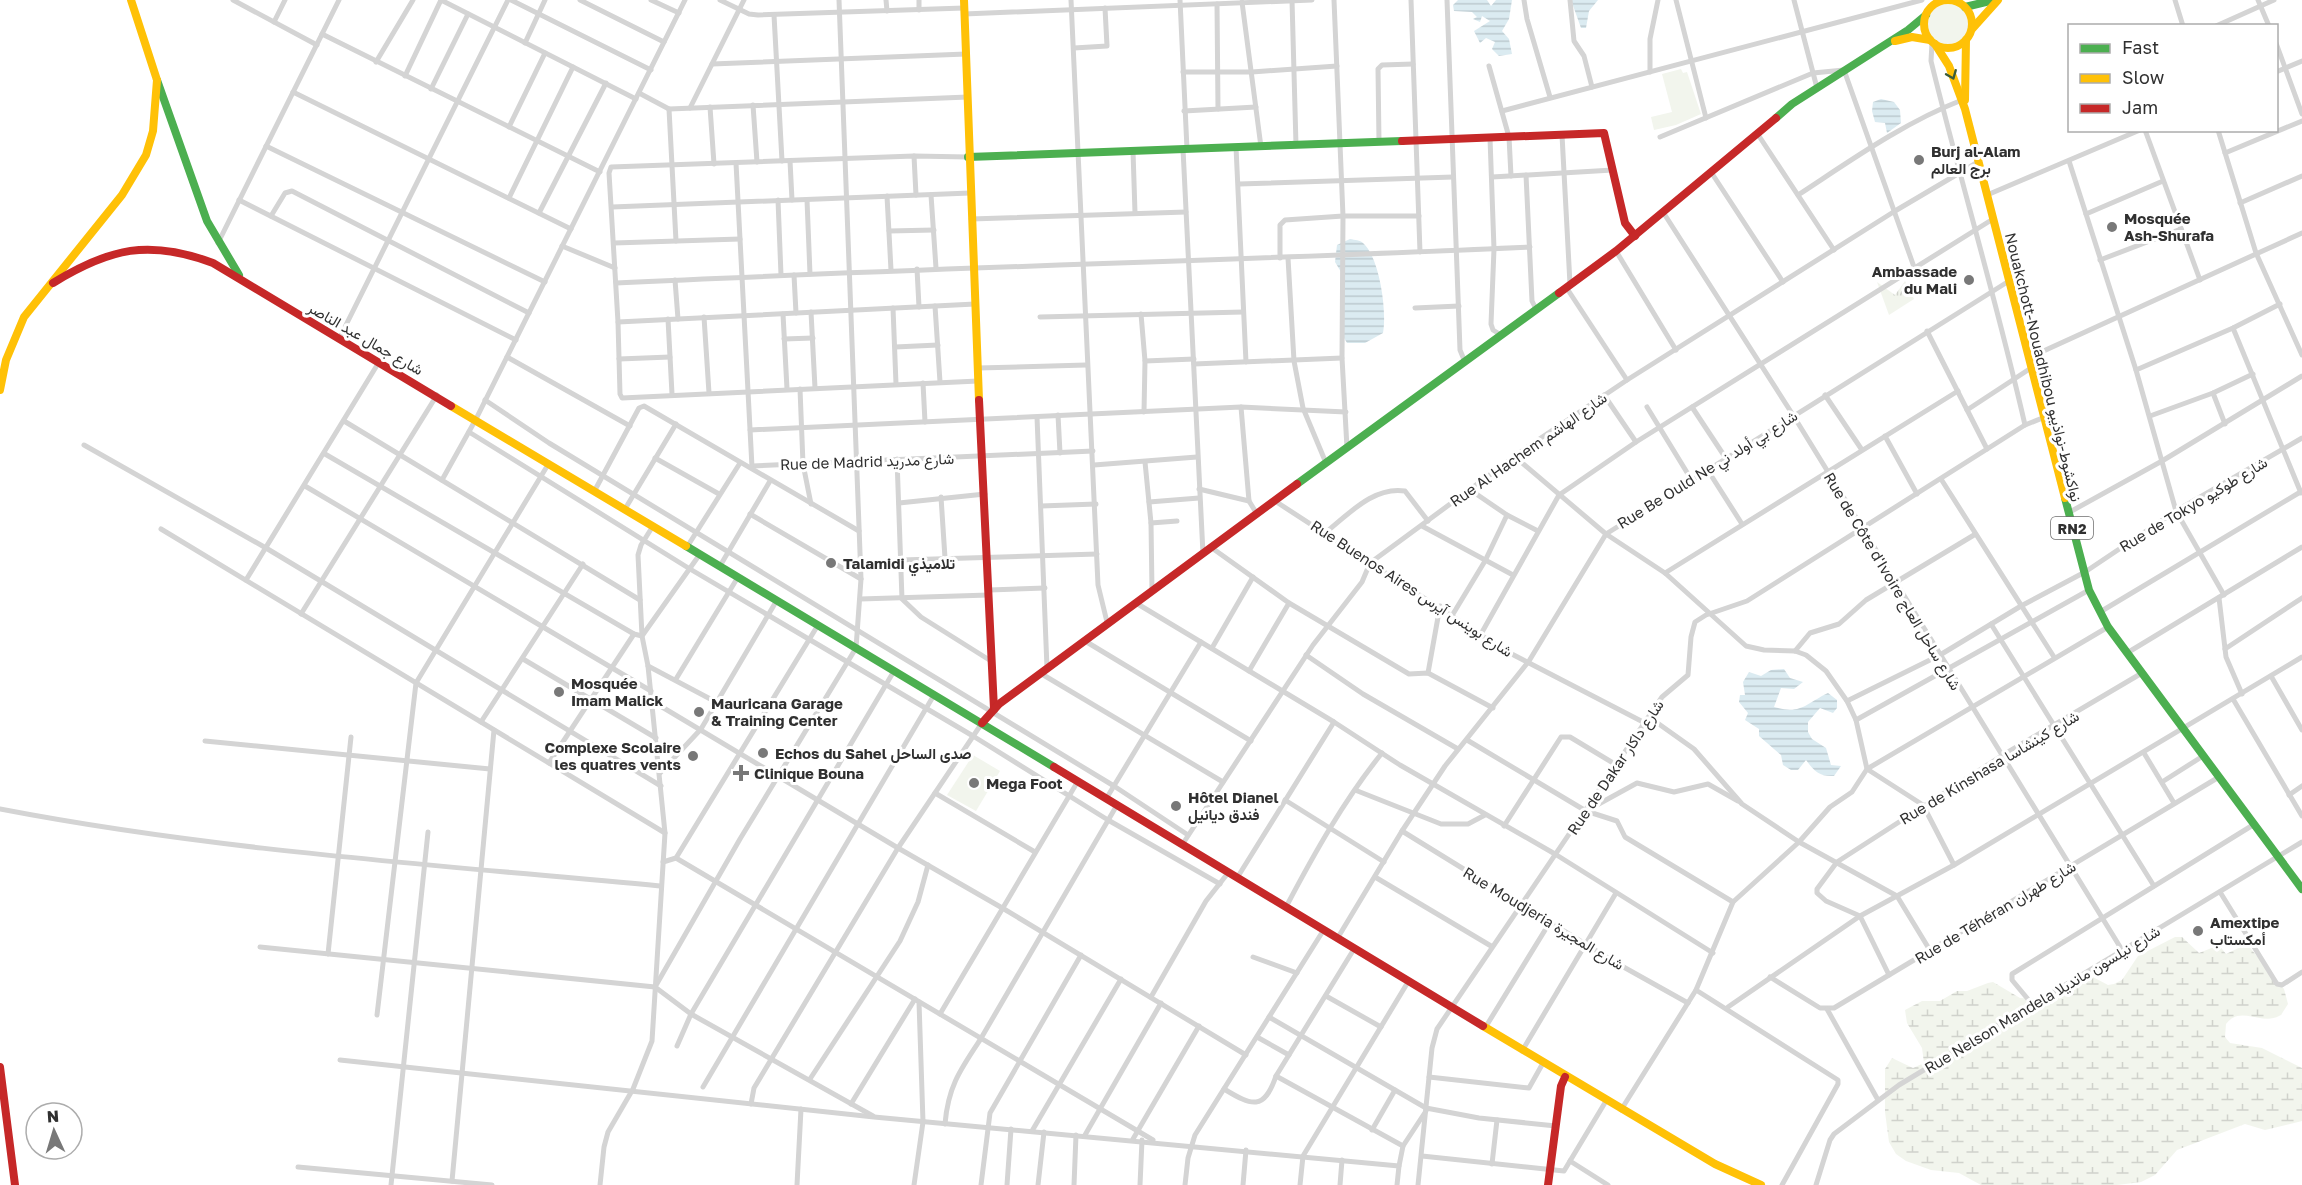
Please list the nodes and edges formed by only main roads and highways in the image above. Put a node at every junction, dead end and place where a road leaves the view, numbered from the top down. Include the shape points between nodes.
1 (131, 0) edge
2 (1929, 0) edge
3 (1996, 0) edge
4 (1961, 4) edge
5 (964, 7) edge
6 (1927, 12) junction
7 (1972, 29) junction
8 (1966, 40) junction
9 (1932, 42) junction
10 (1883, 46) junction
11 (157, 80) junction
12 (1965, 109) junction
13 (968, 157) junction
14 (1635, 236) junction
15 (242, 278) junction
16 (49, 285) junction
17 (0, 390) edge
18 (993, 710) junction
19 (982, 723) junction
20 (2302, 889) edge
21 (0, 1067) edge
22 (1565, 1077) junction
23 (15, 1185) edge
24 (1548, 1185) edge
25 (1761, 1185) edge

1 - 11 main road, شارع جمال عبد الناصر
2 - 6 main road
3 - 4 main road
3 - 7 main road
4 - 6 main road via 1943,1
4 - 7 main road via 1970,15
5 - 13 main road
6 - 9 main road via 1924,30
6 - 10 main road
7 - 8 main road
8 - 9 main road via 1951,48
8 - 12 main road, Nouakchott-Nouadhibou نواكشوط-نواذيبو / RN2
9 - 10 main road via 1912,37
9 -> 12 main road, Nouakchott-Nouadhibou نواكشوط-نواذيبو / RN2 via 1949,66
10 - 14 main road via 1816,88 1757,133
11 - 15 main road, شارع جمال عبد الناصر via 202,209 218,243
11 - 16 main road via 153,131 137,174
12 - 20 main road, Nouakchott-Nouadhibou نواكشوط-نواذيبو / RN2 via 2089,590 2108,627
13 - 14 main road via 1604,133 1625,223
13 - 18 main road
14 - 18 main road via 1107,622
15 - 16 main road, شارع جمال عبد الناصر via 182,251 140,247 99,256
15 - 19 main road, شارع جمال عبد الناصر
16 - 17 main road via 14,336
18 - 19 main road
19 - 22 main road, شارع جمال عبد الناصر
21 - 23 main road
22 - 24 main road
22 - 25 main road, شارع جمال عبد الناصر via 1715,1164

